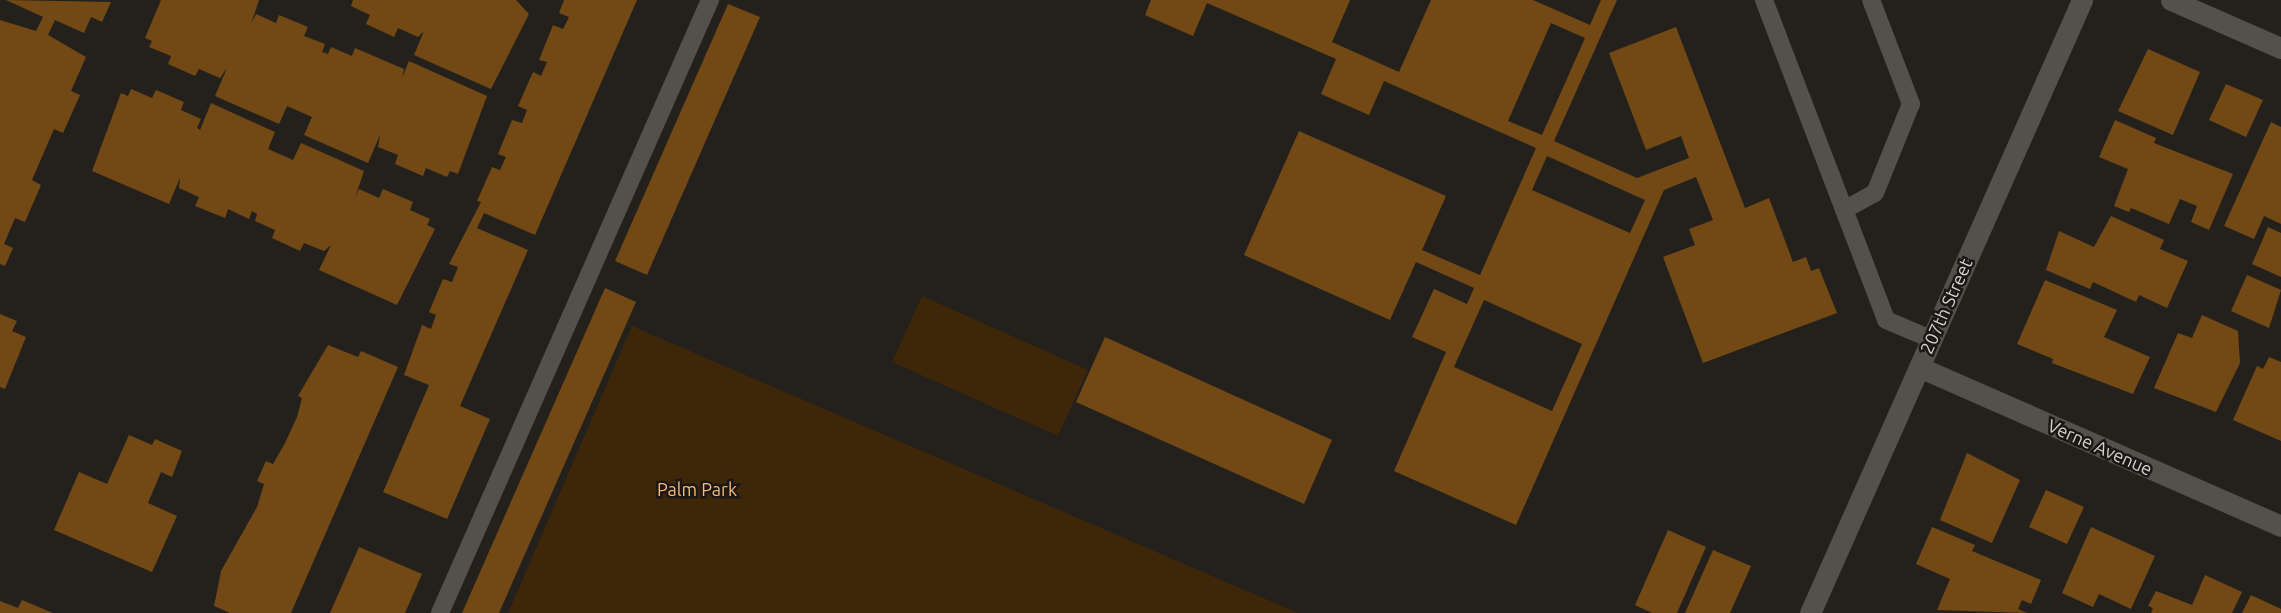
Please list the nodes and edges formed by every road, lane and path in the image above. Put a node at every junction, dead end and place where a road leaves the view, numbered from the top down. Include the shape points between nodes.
1 (710, 0) edge
2 (1765, 0) edge
3 (1871, 0) edge
4 (2082, 0) edge
5 (2171, 0) edge
6 (2281, 48) edge
7 (1844, 210) junction
8 (1931, 339) junction
9 (1919, 367) junction
10 (2281, 526) edge
11 (440, 613) edge
12 (1810, 613) edge

1 - 11 lane
2 - 7 lane
3 - 7 lane via 1911,104 1875,193
4 - 8 street, 207th Street
5 - 6 street
7 - 8 lane via 1886,320
8 - 9 street, 207th Street
9 - 10 street, Verne Avenue
9 - 12 street, 207th Street

